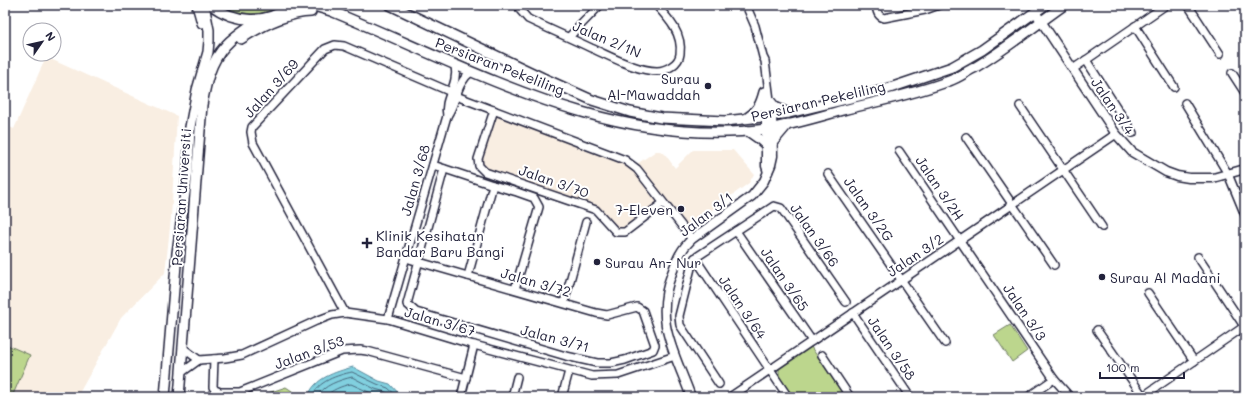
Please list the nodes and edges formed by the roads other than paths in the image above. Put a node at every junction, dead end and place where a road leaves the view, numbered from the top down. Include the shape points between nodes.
1 (197, 5) edge
2 (204, 5) edge
3 (211, 5) edge
4 (390, 5) edge
5 (519, 5) edge
6 (600, 5) edge
7 (656, 5) edge
8 (746, 5) edge
9 (876, 5) edge
10 (939, 5) edge
11 (1045, 5) edge
12 (1064, 5) edge
13 (1166, 5) edge
14 (1188, 5) edge
15 (289, 7) edge
16 (1035, 12) junction
17 (346, 17) junction
18 (258, 20) junction
19 (1041, 21) junction
20 (1135, 26) junction
21 (569, 37) junction
22 (1220, 54) dead end
23 (763, 57) junction
24 (1086, 60) junction
25 (455, 65) junction
26 (1073, 69) junction
27 (471, 72) junction
28 (1232, 73) dead end
29 (1174, 87) dead end
30 (764, 92) junction
31 (1245, 93) edge
32 (454, 94) junction
33 (770, 101) junction
34 (1185, 103) dead end
35 (1020, 106) dead end
36 (494, 110) junction
37 (789, 113) junction
38 (769, 116) junction
39 (746, 119) junction
40 (788, 124) junction
41 (190, 126) junction
42 (769, 128) junction
43 (200, 131) junction
44 (748, 131) junction
45 (1133, 133) dead end
46 (1116, 134) junction
47 (966, 137) dead end
48 (770, 145) junction
49 (899, 151) dead end
50 (433, 165) junction
51 (444, 169) junction
52 (1245, 169) edge
53 (1063, 170) junction
54 (828, 174) dead end
55 (1228, 174) junction
56 (492, 185) junction
57 (663, 203) junction
58 (1012, 204) junction
59 (1245, 215) edge
60 (586, 222) dead end
61 (1102, 227) dead end
62 (736, 230) junction
63 (692, 239) junction
64 (960, 240) junction
65 (1198, 257) dead end
66 (406, 258) junction
67 (695, 258) junction
68 (419, 262) junction
69 (1054, 265) dead end
70 (468, 276) junction
71 (902, 280) junction
72 (515, 289) junction
73 (1148, 293) dead end
74 (846, 302) dead end
75 (564, 303) junction
76 (637, 307) joint
77 (345, 312) junction
78 (853, 314) junction
79 (388, 319) junction
80 (1245, 326) edge
81 (1097, 330) dead end
82 (812, 341) junction
83 (945, 343) dead end
84 (474, 345) junction
85 (183, 348) junction
86 (822, 355) dead end
87 (675, 356) junction
88 (214, 359) junction
89 (199, 360) junction
90 (1194, 360) junction
91 (770, 370) junction
92 (569, 371) junction
93 (181, 373) junction
94 (517, 377) dead end
95 (466, 378) junction
96 (1054, 379) junction
97 (719, 384) dead end
98 (165, 397) edge
99 (179, 397) edge
100 (461, 397) edge
101 (512, 397) edge
102 (562, 397) edge
103 (691, 397) edge
104 (730, 397) edge
105 (788, 397) edge
106 (850, 397) edge
107 (910, 397) edge
108 (1028, 397) edge
109 (1070, 397) edge
110 (1142, 397) edge

1 - 41 main road via 204,31 201,60 191,95
2 - 41 main road, Persiaran Universiti via 209,30 208,52 196,90
3 - 18 main road via 227,15
4 - 39 main road, Persiaran Pekeliling via 592,100 661,118 725,121
5 - 21 street, Jalan 2/1N via 528,19
6 - 21 street
7 - 21 street, Jalan 2/1N via 678,33 681,46 678,60 667,69 659,71 630,64
8 - 23 street via 755,26
9 - 10 street via 878,14 884,18
11 - 16 main road, Persiaran Pekeliling
12 - 19 main road, Persiaran Pekeliling
13 - 20 street
14 - 22 street
15 - 17 main road, Persiaran Pekeliling via 314,6
15 - 18 main road, Persiaran Pekeliling via 273,16
16 - 19 street, Jalan 3/4
16 - 37 main road, Persiaran Pekeliling via 982,50 952,67 884,90
17 - 25 main road, Persiaran Pekeliling
17 - 43 main road via 300,13 248,34 226,53 217,66
18 - 43 main road, Persiaran Universiti via 226,44 215,58 207,80
19 - 26 street, Jalan 3/4
19 - 40 main road, Persiaran Pekeliling via 951,81 891,99
20 - 24 street
20 - 29 street
23 - 30 street via 761,61
23 - 33 street
24 - 26 street
24 - 45 street
25 - 27 main road, Persiaran Pekeliling
25 - 32 street, Jalan 3/68
26 - 46 street, Jalan 3/4
27 - 32 street, Jalan 3/68 via 462,79
27 - 44 main road, Persiaran Pekeliling via 551,103 631,124 674,131
28 - 31 street
30 - 38 street
30 - 39 main road via 756,112
32 - 36 street, Jalan 3/69
32 - 50 street, Jalan 3/68 via 452,110 447,116
32 - 77 street, Jalan 3/69 via 344,46 335,45 325,50 252,127 254,143
33 - 37 main road via 775,107
33 - 38 street
34 - 55 street
35 - 53 street
36 - 57 street, Jalan 3/69 via 625,160 637,169
36 - 57 street, Jalan 3/70 via 478,159 479,166 485,172 596,210 616,232 625,232
37 - 38 main road, Persiaran Pekeliling
38 - 39 main road, Persiaran Pekeliling
38 - 42 street, Jalan 3/1
40 - 42 main road, Persiaran Pekeliling
40 - 48 main road
41 - 98 main road, Persiaran Universiti via 188,170
42 - 44 main road, Persiaran Pekeliling
42 - 48 street, Jalan 3/1
43 - 85 main road, Persiaran Universiti
44 - 48 main road
46 - 53 street, Jalan 3/2
46 - 55 street, Jalan 3/4 via 1132,152 1166,172 1200,178
47 - 58 street
48 - 63 street, Jalan 3/1 via 766,166 768,172 752,196
49 - 64 street, Jalan 3/2H
50 - 51 street
50 - 66 street, Jalan 3/68
51 - 56 street
51 - 68 street
52 - 55 street, Jalan 3/4
53 - 58 street, Jalan 3/2
53 - 61 street
54 - 71 street, Jalan 3/2G
55 - 59 street
56 - 70 street
56 - 72 street via 534,198 539,207
57 - 63 street, Jalan 3/69
58 - 64 street, Jalan 3/2
58 - 69 street
60 - 75 street
62 - 67 street, Jalan 3/66
62 - 74 street, Jalan 3/66 via 774,206 781,208
62 - 82 street, Jalan 3/65
63 - 87 street, Jalan 3/1 via 676,260 664,307 666,330
64 - 71 street, Jalan 3/2
64 - 96 street, Jalan 3/3
65 - 80 street
66 - 68 street, Jalan 3/72
66 - 79 street, Jalan 3/68
67 - 91 street, Jalan 3/64
67 - 97 street via 679,316 680,325
68 - 70 street, Jalan 3/72
68 - 76 street, Jalan 3/71 via 407,304 416,312 597,363 625,360 653,350 655,346 643,311
70 - 72 street, Jalan 3/72
71 - 78 street, Jalan 3/2
71 - 83 street, Jalan 3/2G
72 - 75 street, Jalan 3/72
73 - 90 street
75 - 76 street, Jalan 3/72 via 607,315
77 - 79 street, Jalan 3/67
77 - 88 street, Jalan 3/67 via 321,319 242,355
78 - 82 street, Jalan 3/2
78 - 107 street, Jalan 3/58
79 - 84 street, Jalan 3/67
80 - 90 street
81 - 110 street
82 - 91 street, Jalan 3/2
84 - 92 street, Jalan 3/67
84 - 95 street
85 - 89 street
85 - 93 main road, Persiaran Universiti
86 - 106 street
87 - 92 street, Jalan 3/67 via 618,375 592,376
87 - 103 street, Jalan 3/1
88 - 89 street, Jalan 3/67
88 - 95 street, Jalan 3/53 via 213,387 220,392 240,392 342,351 353,350 367,351
89 - 93 street
90 - 110 street
91 - 104 street, Jalan 3/2
91 - 105 street, Jalan 3/64
92 - 102 street
93 - 99 main road, Persiaran Universiti
94 - 101 street
95 - 100 street
96 - 108 street
96 - 109 street, Jalan 3/3

